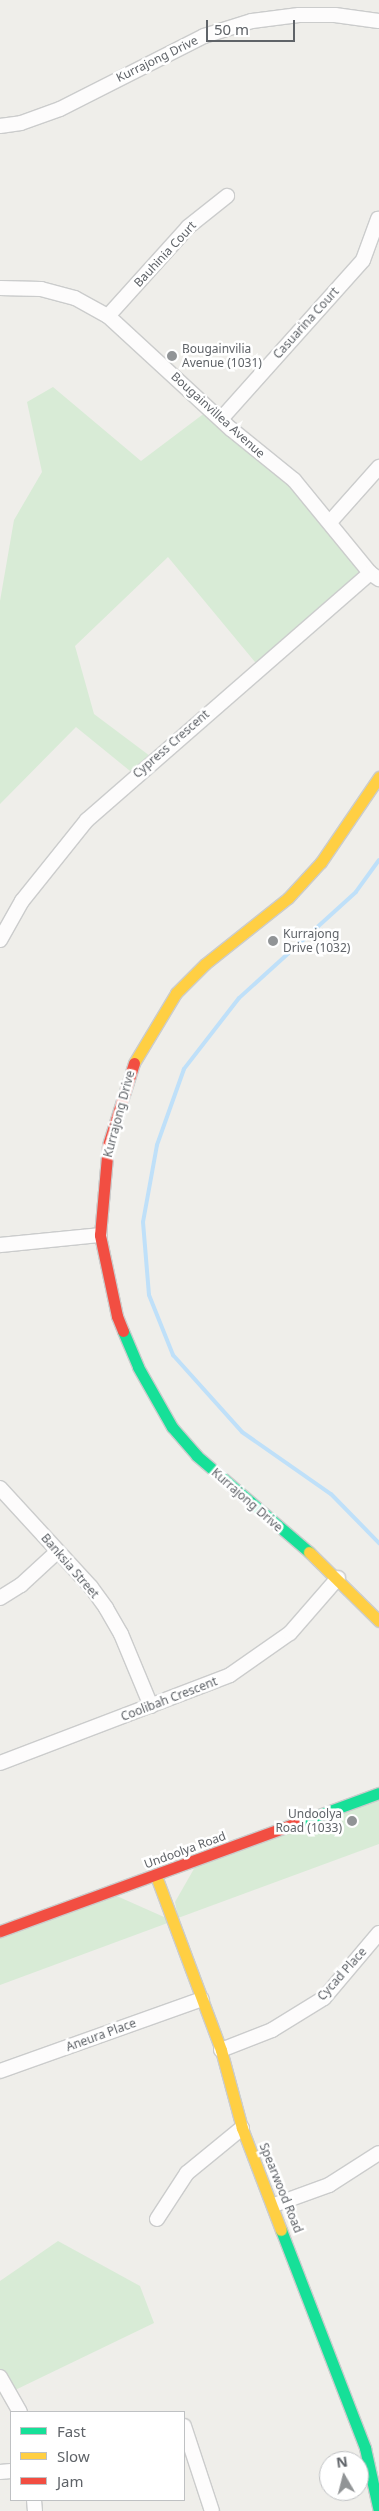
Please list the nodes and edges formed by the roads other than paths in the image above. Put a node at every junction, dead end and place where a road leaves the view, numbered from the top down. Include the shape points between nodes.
1 (379, 22) edge
2 (0, 126) edge
3 (227, 196) dead end
4 (378, 219) edge
5 (0, 288) edge
6 (108, 316) junction
7 (221, 419) junction
8 (379, 466) edge
9 (330, 522) junction
10 (374, 576) edge
11 (379, 778) edge
12 (0, 940) edge
13 (100, 1236) junction
14 (0, 1245) edge
15 (0, 1488) edge
16 (58, 1551) junction
17 (338, 1578) junction
18 (0, 1598) edge
19 (379, 1621) edge
20 (150, 1706) junction
21 (0, 1763) edge
22 (379, 1793) edge
23 (156, 1876) junction
24 (0, 1930) edge
25 (379, 1932) edge
26 (202, 1999) junction
27 (221, 2050) junction
28 (0, 2071) edge
29 (242, 2128) junction
30 (379, 2153) edge
31 (274, 2205) junction
32 (157, 2219) dead end
33 (0, 2377) edge
34 (19, 2411) edge
35 (185, 2429) edge
36 (212, 2511) edge
37 (378, 2511) edge

1 - 2 street, Kurrajong Drive via 335,15 299,15 252,21 204,36 60,109 21,124
3 - 6 street, Bauhinia Court via 188,227
4 - 7 street, Casuarina Court via 363,260
5 - 6 street, Bougainvillea Avenue via 41,289 75,298
6 - 7 street, Bougainvillea Avenue
7 - 9 street, Bougainvillea Avenue via 294,480
8 - 9 street
9 - 10 street, Bougainvillea Avenue
10 - 12 street, Cypress Crescent via 86,820 22,901
11 - 13 street, Kurrajong Drive via 321,862 288,898 206,964 176,993 153,1028 132,1066 108,1145
13 - 14 street
13 - 17 street, Kurrajong Drive via 117,1316 138,1367 172,1427 197,1456
15 - 16 street, Banksia Street
16 - 18 street via 21,1585
16 - 20 street, Banksia Street via 91,1587 121,1634
17 - 19 street, Kurrajong Drive
17 - 20 street, Coolibah Crescent via 290,1633 259,1657 230,1675
20 - 21 street, Coolibah Crescent
22 - 23 street, Undoolya Road
23 - 24 street, Undoolya Road
23 - 26 street, Spearwood Road
25 - 27 street, Cycad Place via 324,1998 286,2023
26 - 27 street, Spearwood Road
26 - 28 street, Aneura Place
27 - 29 street, Spearwood Road
29 - 31 street, Spearwood Road
29 - 32 street via 187,2173
30 - 31 street via 329,2186
31 - 37 street, Spearwood Road via 365,2448
33 - 34 street
35 - 36 street

